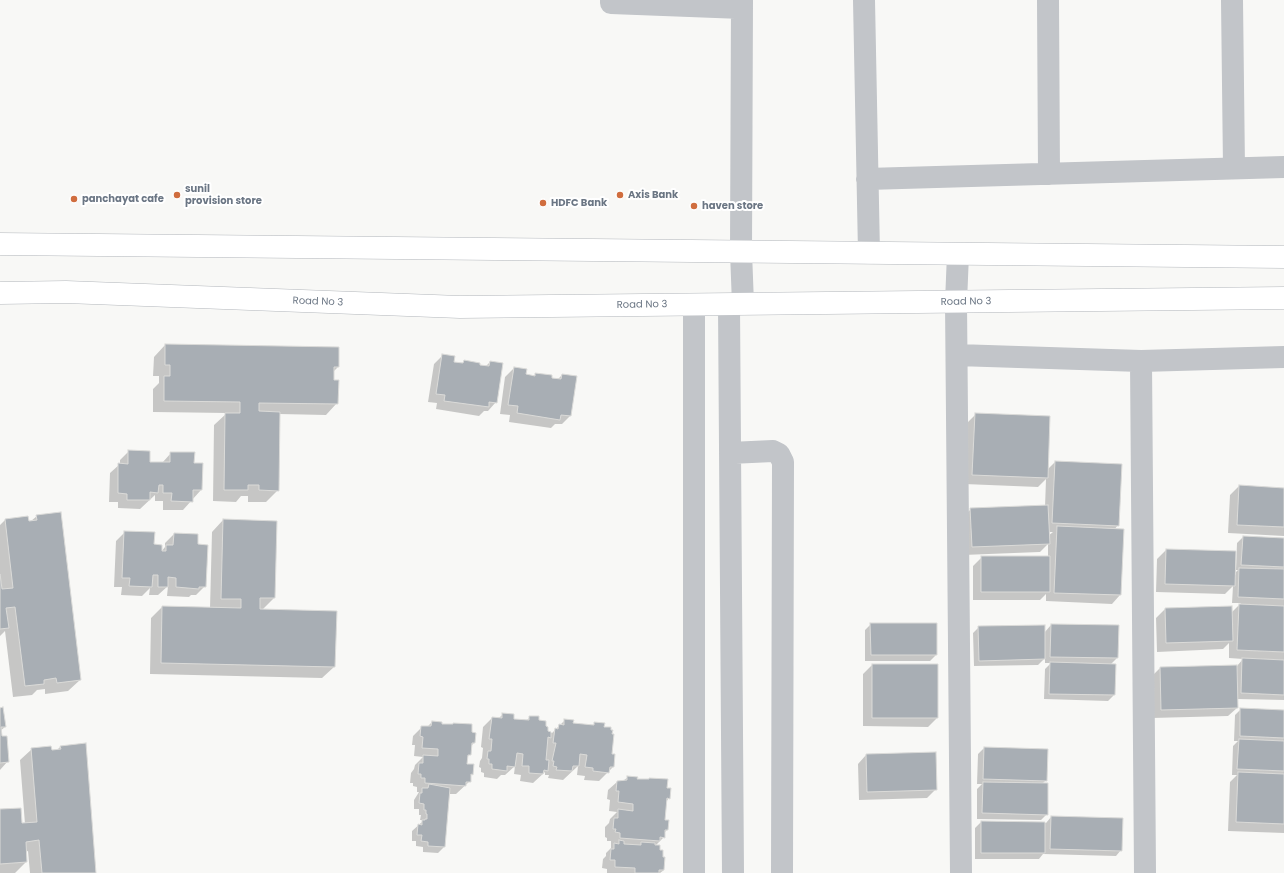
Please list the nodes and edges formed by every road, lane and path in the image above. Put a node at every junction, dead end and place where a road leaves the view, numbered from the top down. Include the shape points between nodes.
1 (611, 0) edge
2 (864, 0) edge
3 (1048, 0) edge
4 (1232, 0) edge
5 (742, 4) edge
6 (1284, 167) edge
7 (1234, 168) junction
8 (1049, 174) junction
9 (867, 179) junction
10 (0, 244) edge
11 (741, 252) junction
12 (869, 253) junction
13 (958, 254) junction
14 (1284, 257) edge
15 (0, 293) edge
16 (1284, 298) edge
17 (956, 302) junction
18 (736, 304) junction
19 (694, 305) junction
20 (957, 355) junction
21 (1284, 356) edge
22 (1141, 361) junction
23 (730, 453) junction
24 (694, 873) edge
25 (733, 873) edge
26 (782, 873) edge
27 (962, 873) edge
28 (1145, 873) edge

1 - 5 street via 611,3
2 - 9 street
3 - 8 street
4 - 7 street
5 - 11 street
6 - 7 street
7 - 8 street
8 - 9 street
9 - 12 street
10 - 11 street
11 - 12 street
11 - 18 street
12 - 13 street
13 - 14 street
13 - 17 street
15 - 19 street, Road No 3 via 66,292 460,307
16 - 17 street, Road No 3
17 - 18 street, Road No 3
17 - 20 street
18 - 19 street, Road No 3
18 - 23 street
19 - 24 street
20 - 22 street
20 - 27 street
21 - 22 street
22 - 28 street
23 - 25 street
23 - 26 street via 773,451 779,454 783,462

